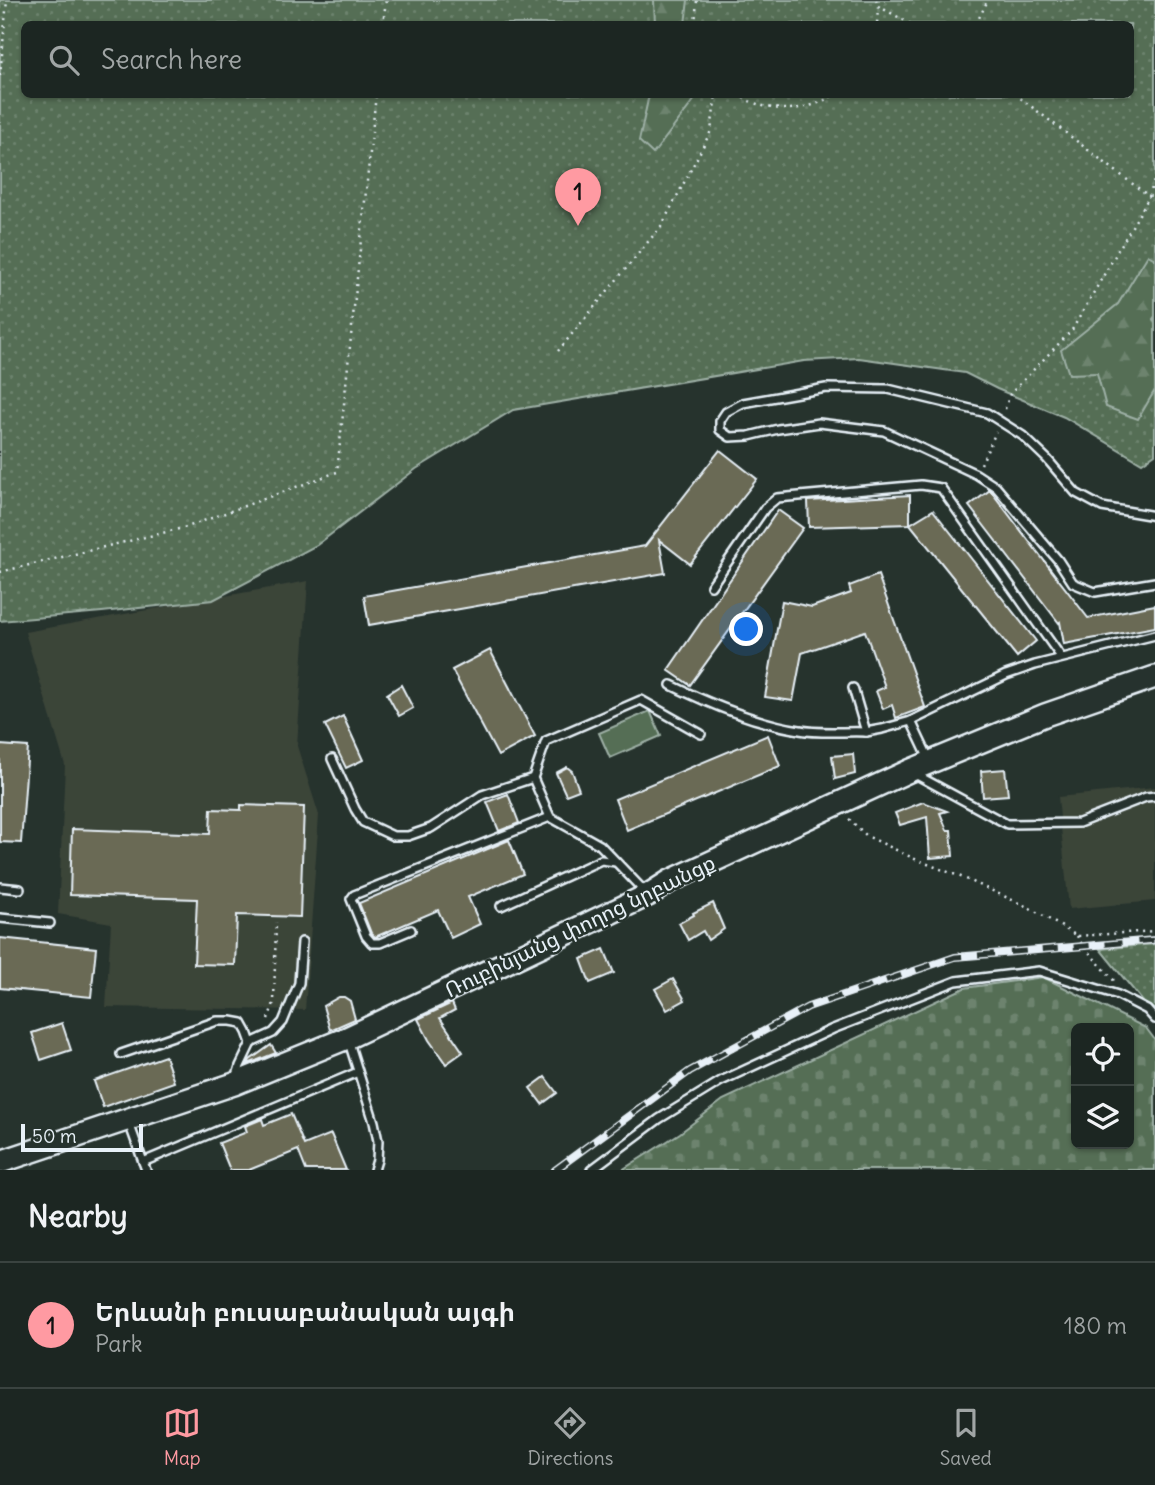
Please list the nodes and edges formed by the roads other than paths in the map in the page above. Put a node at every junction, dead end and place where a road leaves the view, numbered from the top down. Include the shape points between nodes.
1 (1155, 516) edge
2 (1155, 582) edge
3 (711, 586) dead end
4 (1155, 635) edge
5 (1061, 657) junction
6 (1155, 677) edge
7 (671, 685) dead end
8 (853, 688) dead end
9 (911, 721) junction
10 (866, 732) junction
11 (701, 734) dead end
12 (332, 759) dead end
13 (931, 763) junction
14 (909, 771) junction
15 (533, 778) junction
16 (1155, 796) edge
17 (550, 817) junction
18 (616, 862) junction
19 (0, 887) edge
20 (20, 889) dead end
21 (648, 895) junction
22 (501, 906) dead end
23 (0, 918) edge
24 (50, 923) dead end
25 (411, 930) dead end
26 (302, 942) dead end
27 (1155, 1019) edge
28 (347, 1038) junction
29 (251, 1043) junction
30 (121, 1054) dead end
31 (358, 1072) junction
32 (234, 1084) junction
33 (128, 1119) junction
34 (0, 1162) edge
35 (144, 1166) edge
36 (374, 1170) edge
37 (591, 1170) edge

1 - 2 lane via 1102,507 1076,493 1023,436 987,413 888,389 825,388 743,403 726,411 720,421 720,430 730,437 819,423 884,430 996,487 1073,583 1094,592
3 - 5 lane via 765,508 777,498 921,485 941,488
4 - 5 lane
5 - 9 lane via 1006,675
6 - 13 street, Ռուբինյանց փողոց նրբանցք via 1045,715
7 - 10 lane via 739,713 802,730
8 - 10 lane
9 - 10 lane
9 - 13 lane
11 - 15 lane via 641,700 546,741
12 - 15 lane via 363,822 393,836 431,828 482,794
13 - 14 street, Ռուբինյանց փողոց նրբանցք
14 - 16 lane via 1007,824 1079,823
14 - 21 street, Ռուբինյանց փողոց նրբանցք
15 - 17 lane
17 - 18 lane via 600,845
17 - 25 lane via 351,899 372,943
18 - 21 lane
18 - 22 lane via 601,860
19 - 20 lane
21 - 28 street, Ռուբինյանց փողոց նրբանցք
23 - 24 lane
26 - 29 lane via 299,983 283,1022 273,1033
27 - 37 lane via 1118,995 1039,971 956,981 833,1029 721,1081 659,1119
28 - 31 lane
28 - 32 street, Ռուբինյանց փողոց նրբանցք
29 - 30 lane via 242,1023 217,1021
29 - 32 lane
31 - 35 lane
31 - 36 lane via 378,1141
32 - 33 street, Ռուբինյանց փողոց նրբանցք
33 - 34 street, Ռուբինյանց փողոց նրբանցք
33 - 35 lane

